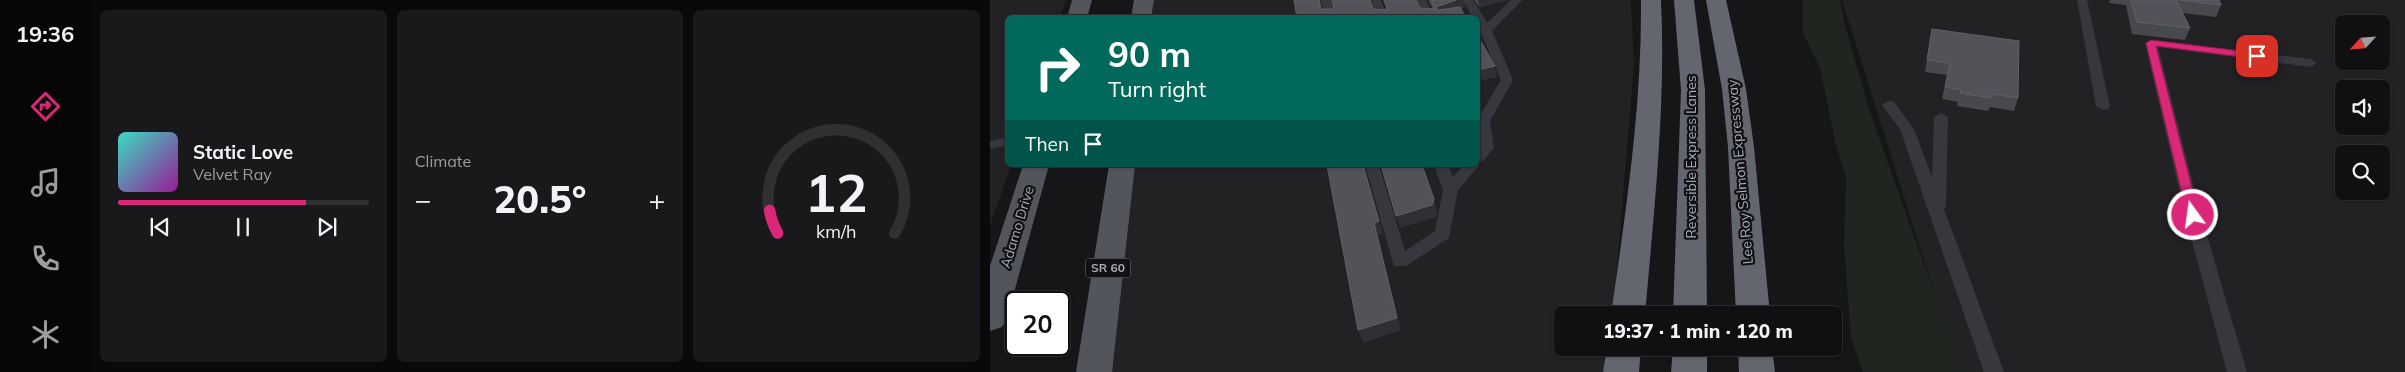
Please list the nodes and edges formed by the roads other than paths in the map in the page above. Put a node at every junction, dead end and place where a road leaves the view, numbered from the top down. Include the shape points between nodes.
1 (1082, 0) edge
2 (1144, 0) edge
3 (1326, 0) edge
4 (1376, 0) edge
5 (1421, 0) edge
6 (1468, 0) edge
7 (1517, 0) edge
8 (1639, 0) edge
9 (1651, 0) edge
10 (1684, 0) edge
11 (1716, 0) edge
12 (1736, 0) edge
13 (2082, 0) edge
14 (1078, 15) edge
15 (1142, 15) edge
16 (1330, 15) edge
17 (1382, 15) edge
18 (1428, 15) edge
19 (1473, 15) edge
20 (1480, 24) edge
21 (1486, 31) junction
22 (1726, 44) junction
23 (1652, 51) junction
24 (2311, 63) dead end
25 (1889, 106) dead end
26 (2103, 106) dead end
27 (1480, 116) edge
28 (1941, 117) dead end
29 (1005, 142) edge
30 (990, 145) edge
31 (1480, 156) edge
32 (1035, 167) edge
33 (1122, 167) edge
34 (1373, 167) edge
35 (1442, 167) edge
36 (1470, 167) edge
37 (1451, 190) junction
38 (1938, 215) junction
39 (1629, 306) edge
40 (1690, 306) edge
41 (1752, 306) edge
42 (990, 318) edge
43 (1623, 356) edge
44 (1690, 356) edge
45 (1755, 356) edge
46 (1094, 372) edge
47 (1622, 372) edge
48 (1689, 372) edge
49 (1756, 372) edge
50 (1994, 372) edge
51 (2237, 372) edge

1 - 14 main road
2 - 15 main road
3 - 16 lane
4 - 17 lane
5 - 18 lane
6 - 19 lane
7 - 21 lane
8 - 23 highway
9 - 23 highway
10 - 40 highway, Reversible Express Lanes via 1692,90
11 - 22 highway, Lee Roy Selmon Expressway
12 - 22 highway
13 - 26 lane
20 - 21 lane
21 - 27 lane via 1507,80
22 - 41 highway, Lee Roy Selmon Expressway via 1741,147
23 - 39 highway via 1649,114
24 - 51 lane via 2151,43 2193,215
25 - 38 lane via 1907,129
27 - 31 lane via 1487,148
28 - 38 lane
29 - 30 lane
32 - 42 main road, Adamo Drive
33 - 46 main road, SR 60
34 - 37 lane via 1400,262 1444,234
35 - 37 lane
36 - 37 lane
38 - 50 lane
43 - 47 highway
44 - 48 highway
45 - 49 highway

